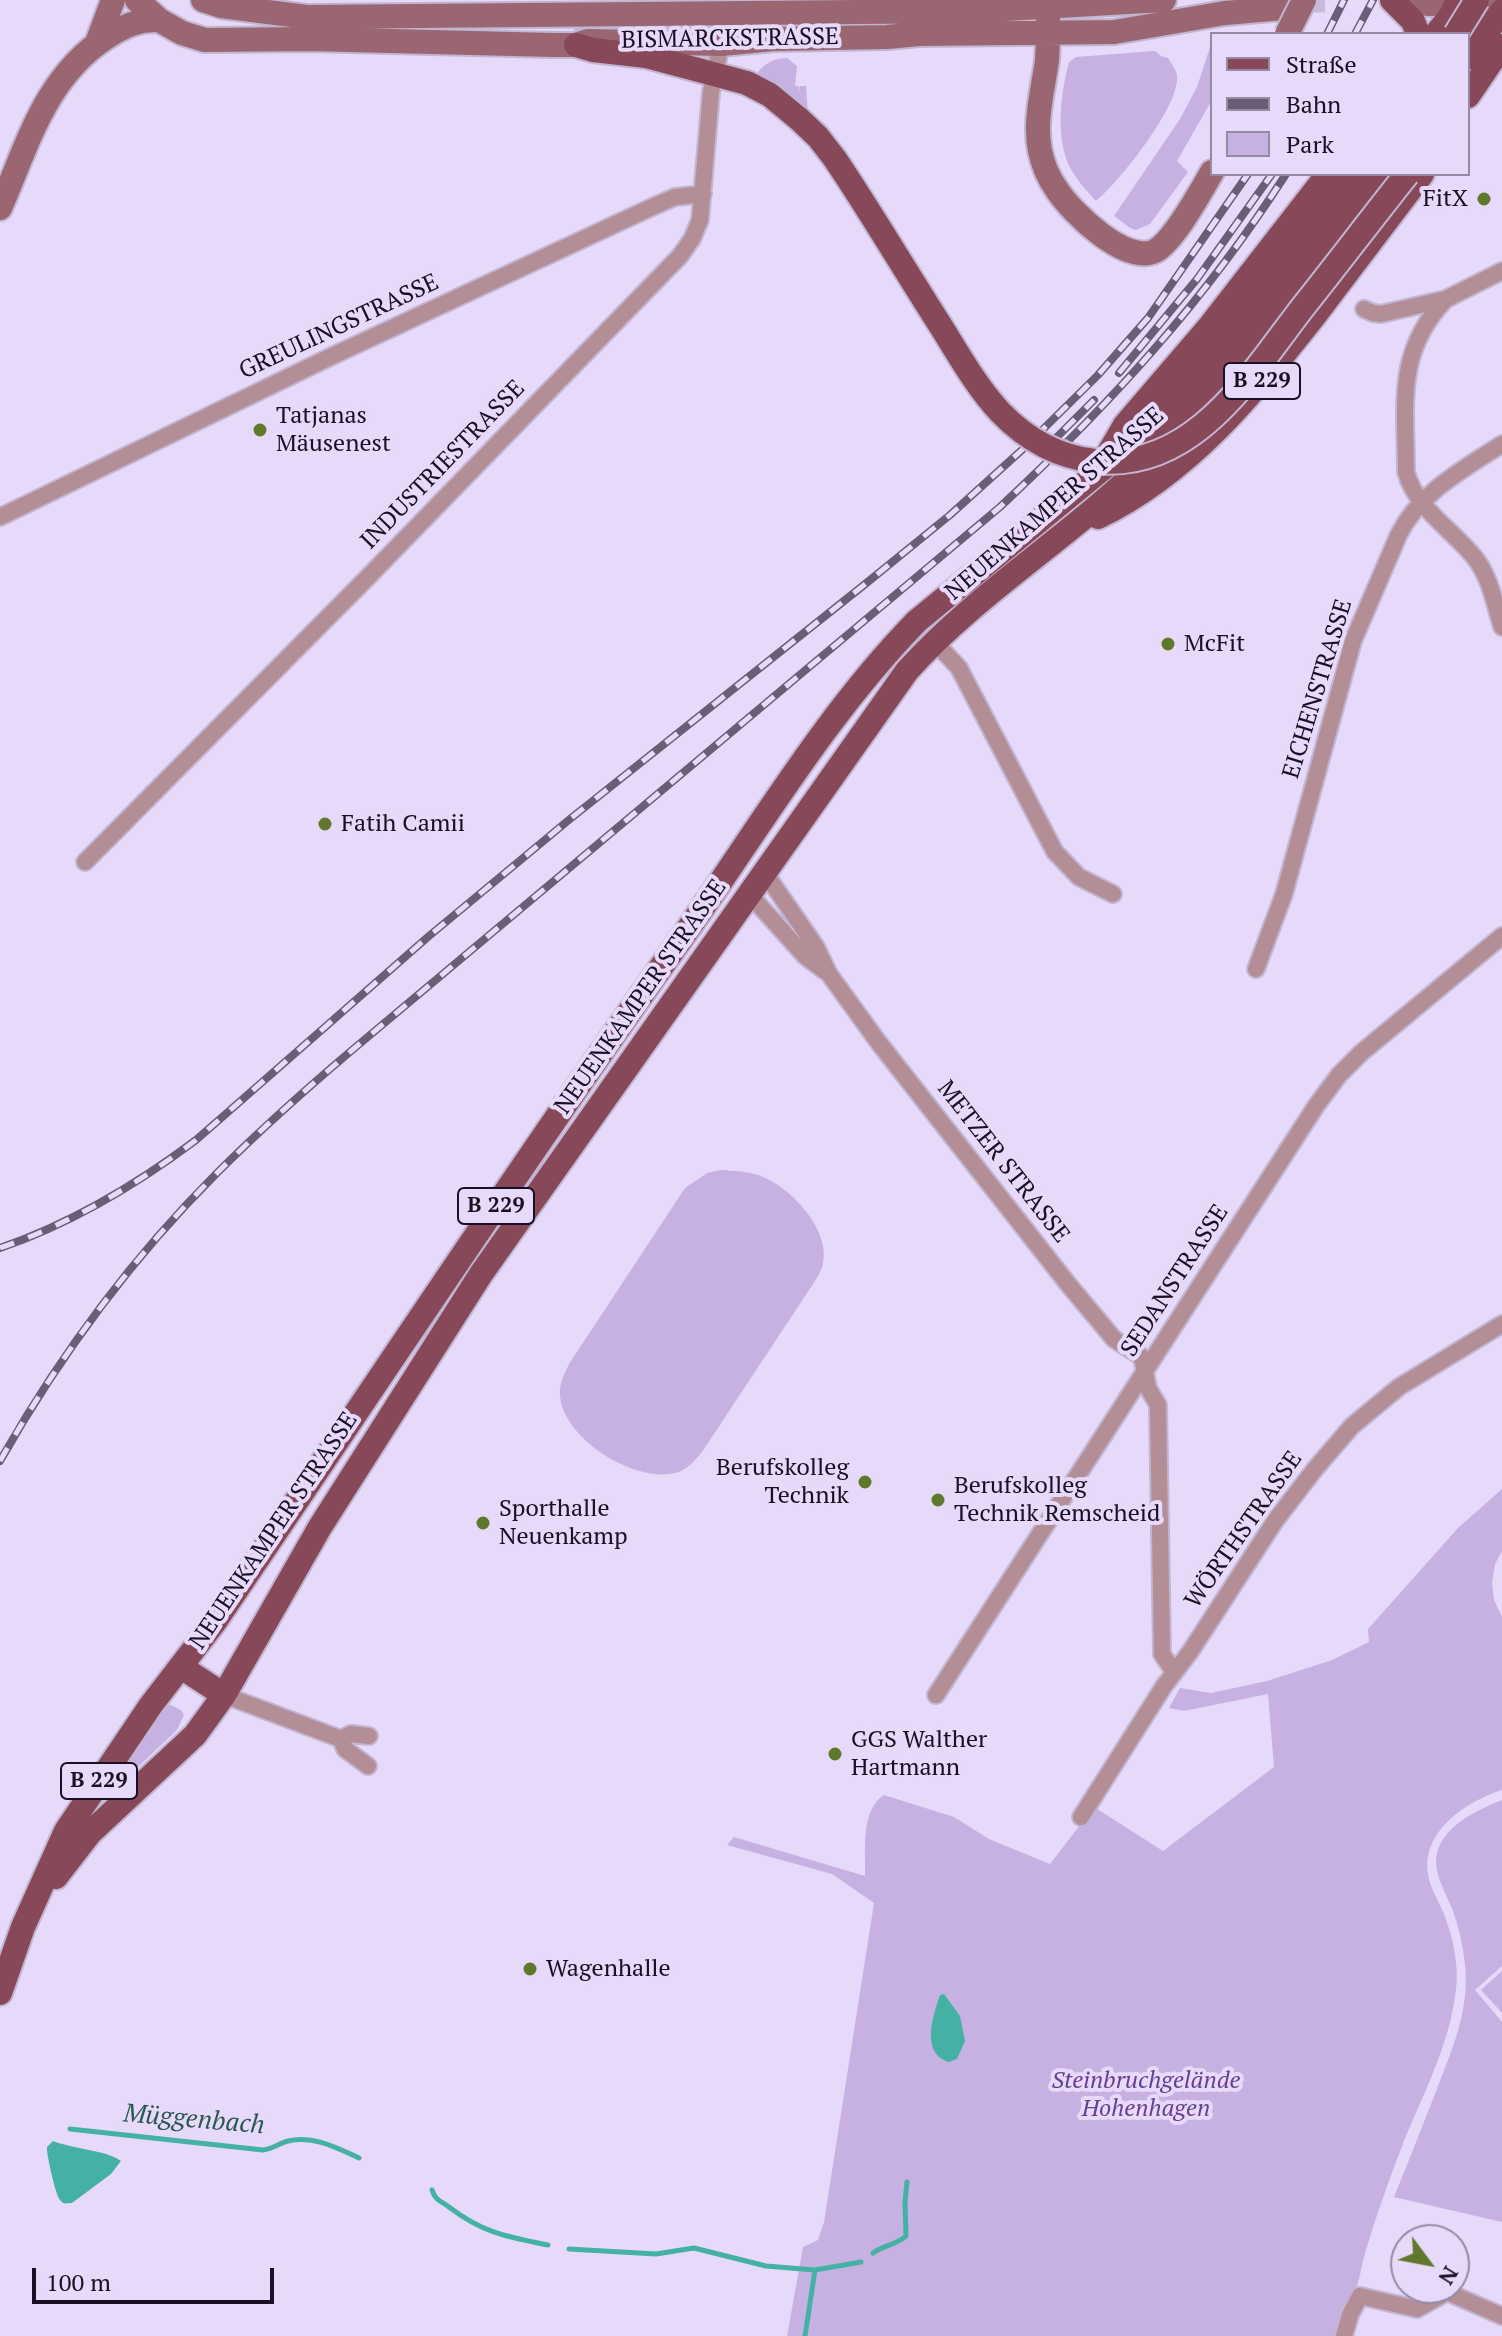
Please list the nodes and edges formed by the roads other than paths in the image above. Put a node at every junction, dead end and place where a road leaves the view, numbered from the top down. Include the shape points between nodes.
1 (137, 0) edge
2 (203, 0) edge
3 (552, 0) edge
4 (1164, 0) edge
5 (1302, 0) edge
6 (1392, 0) edge
7 (1400, 0) edge
8 (1464, 1) edge
9 (1502, 2) edge
10 (113, 4) edge
11 (1047, 7) junction
12 (515, 8) edge
13 (1502, 11) edge
14 (791, 14) junction
15 (1007, 14) edge
16 (575, 15) junction
17 (159, 20) junction
18 (1288, 32) edge
19 (1417, 32) edge
20 (1438, 32) edge
21 (1456, 32) edge
22 (1048, 33) junction
23 (97, 43) junction
24 (721, 44) junction
25 (515, 45) junction
26 (576, 45) junction
27 (1502, 46) edge
28 (1470, 55) edge
29 (1502, 71) edge
30 (713, 73) junction
31 (1470, 93) edge
32 (1470, 113) edge
33 (1210, 175) edge
34 (1326, 176) edge
35 (1351, 176) edge
36 (1378, 176) edge
37 (1405, 176) edge
38 (1420, 176) edge
39 (3, 191) edge
40 (703, 194) junction
41 (1502, 271) edge
42 (1446, 299) junction
43 (1364, 309) dead end
44 (1222, 360) junction
45 (1502, 444) edge
46 (1098, 472) junction
47 (1422, 502) junction
48 (0, 517) edge
49 (1070, 530) junction
50 (1502, 627) edge
51 (934, 641) junction
52 (735, 860) junction
53 (85, 862) dead end
54 (765, 873) junction
55 (1113, 894) dead end
56 (750, 895) junction
57 (1502, 936) edge
58 (1256, 969) dead end
59 (829, 974) junction
60 (1502, 1324) edge
61 (1146, 1370) junction
62 (181, 1667) junction
63 (1174, 1672) junction
64 (224, 1695) junction
65 (936, 1695) dead end
66 (369, 1736) dead end
67 (341, 1739) junction
68 (368, 1766) dead end
69 (1081, 1817) dead end
70 (34, 1905) junction
71 (0, 1993) edge
72 (1502, 2316) edge
73 (1344, 2336) edge

1 - 17 main road, BISMARCKSTRASSE
2 - 12 main road, BISMARCKSTRASSE via 307,17
3 - 16 street
4 - 11 main road, BISMARCKSTRASSE
5 - 18 main road, bridge
5 - 22 main road, BISMARCKSTRASSE via 1283,8 1114,32
6 - 19 main road
7 - 8 main road
8 - 9 main road
8 - 20 main road
8 - 21 main road, bridge
10 - 23 main road
11 - 15 main road, BISMARCKSTRASSE
11 - 22 main road
12 - 16 main road, BISMARCKSTRASSE
12 - 25 main road
13 - 28 main road
14 - 15 main road, BISMARCKSTRASSE
14 - 16 main road, BISMARCKSTRASSE
14 - 24 main road via 769,25 732,28
15 - 22 main road, BISMARCKSTRASSE
15 - 24 main road, BISMARCKSTRASSE
17 - 23 main road via 130,24
17 - 25 main road, BISMARCKSTRASSE via 205,40
22 - 33 main road via 1040,150 1056,190 1090,225 1125,250 1154,251 1178,226
23 - 39 main road via 62,76
24 - 26 main road, BISMARCKSTRASSE
24 - 30 street, INDUSTRIESTRASSE
25 - 26 main road, BISMARCKSTRASSE
26 - 30 main road
27 - 31 main road
29 - 32 main road
30 - 37 main road, bridge via 758,88 818,137 1001,413 1049,449 1103,462 1166,450 1222,409
30 - 40 street, INDUSTRIESTRASSE
34 - 46 main road, B 229 via 1125,425
35 - 44 main road, NEUENKAMPER STRASSE / B 229
36 - 44 main road, NEUENKAMPER STRASSE / B 229
38 - 49 main road, B 229 via 1241,406 1195,451 1126,503
40 - 48 street, GREULINGSTRASSE via 675,197 621,221
40 - 53 street, INDUSTRIESTRASSE via 696,231 671,267
41 - 42 street
42 - 43 street via 1381,314
42 - 47 street via 1423,326 1407,370 1406,472
44 - 46 main road, NEUENKAMPER STRASSE / B 229
44 - 49 main road, NEUENKAMPER STRASSE / B 229 via 1142,466
45 - 47 street, EICHENSTRASSE
46 - 52 main road, NEUENKAMPER STRASSE / B 229 via 917,621 859,687
47 - 50 street via 1478,561
47 - 58 street, EICHENSTRASSE via 1406,519 1353,641 1284,894
49 - 51 main road, NEUENKAMPER STRASSE / B 229
51 - 54 main road, NEUENKAMPER STRASSE / B 229 via 907,671
51 - 55 street via 959,668 1055,852 1079,877
52 - 54 main road
52 - 56 main road
52 - 62 main road, NEUENKAMPER STRASSE / B 229
54 - 56 main road, NEUENKAMPER STRASSE / B 229
54 - 59 street, METZER STRASSE
56 - 59 street, METZER STRASSE via 805,956
56 - 64 main road, NEUENKAMPER STRASSE / B 229 via 443,1332 320,1527
57 - 61 street, SEDANSTRASSE via 1339,1075
59 - 61 street, METZER STRASSE via 1068,1284 1114,1339 1142,1357
60 - 63 street, WÖRTHSTRASSE via 1399,1387 1352,1426 1275,1521
61 - 63 street via 1158,1405 1162,1654
61 - 65 street, SEDANSTRASSE
62 - 64 main road
62 - 70 main road, NEUENKAMPER STRASSE / B 229 via 73,1820
63 - 69 street, WÖRTHSTRASSE
64 - 67 street
64 - 70 main road, NEUENKAMPER STRASSE / B 229 via 195,1735 90,1833
66 - 67 street
67 - 68 street via 345,1749
70 - 71 main road, NEUENKAMPER STRASSE / B 229
72 - 73 street via 1447,2292 1417,2309 1360,2296

